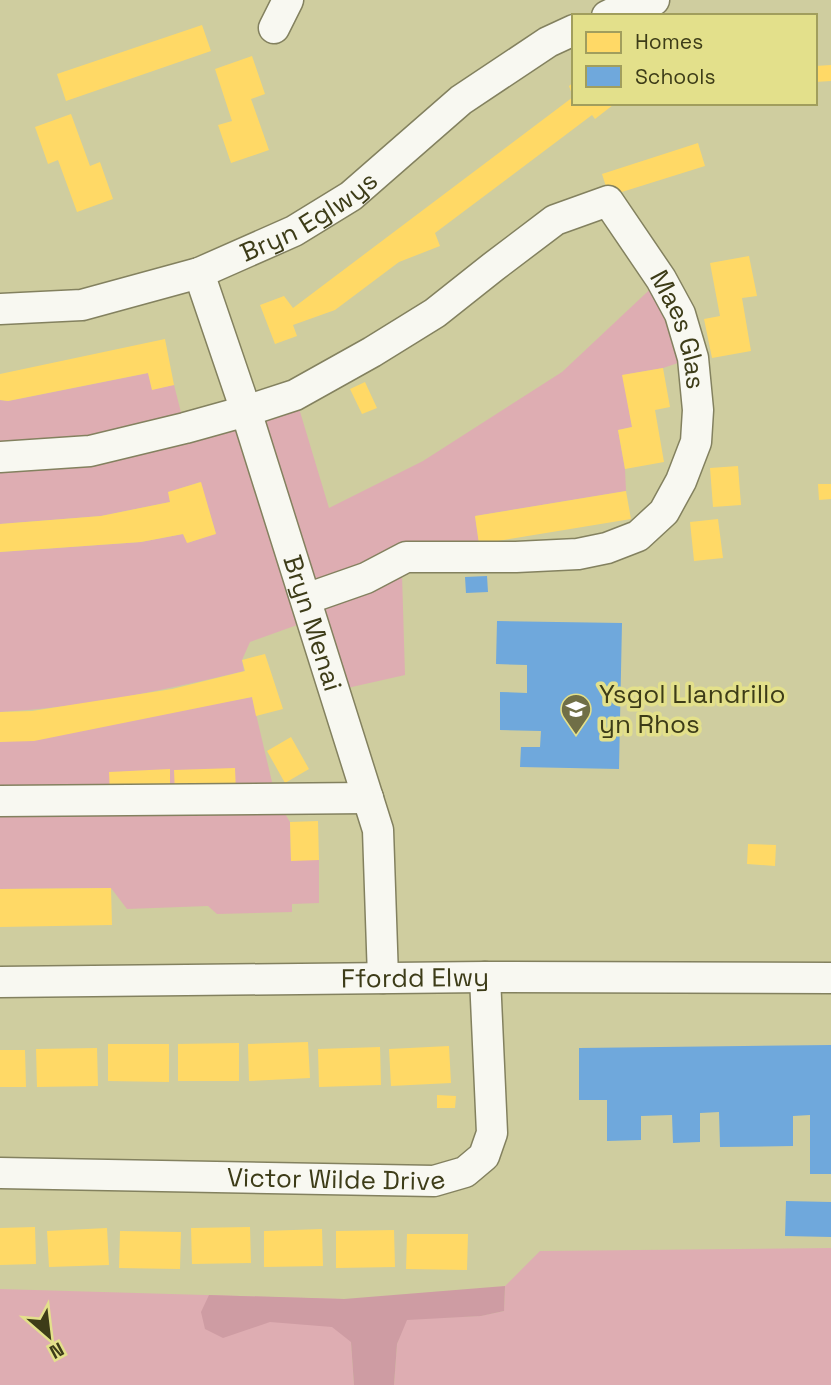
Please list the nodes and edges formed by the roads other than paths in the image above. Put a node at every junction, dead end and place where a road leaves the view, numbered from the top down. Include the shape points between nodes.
1 (288, 0) edge
2 (654, 0) edge
3 (611, 14) edge
4 (274, 28) dead end
5 (572, 31) edge
6 (199, 274) junction
7 (0, 309) edge
8 (246, 411) junction
9 (0, 457) edge
10 (306, 599) junction
11 (368, 798) junction
12 (0, 801) edge
13 (485, 977) junction
14 (383, 978) junction
15 (831, 978) edge
16 (0, 982) edge
17 (0, 1173) edge

1 - 4 street
2 - 3 street
5 - 6 street, Bryn Eglwys via 461,100 351,196 294,230
6 - 7 street, Bryn Eglwys via 82,305
6 - 8 street, Bryn Menai
8 - 9 street via 90,451
8 - 10 street, Bryn Menai
8 - 10 street, Maes Glas via 295,395 372,352 435,313 555,220 608,201 680,314 693,358 696,442 664,512 638,536 578,554 406,557 366,578
10 - 11 street, Bryn Menai
11 - 12 street
11 - 14 street, Bryn Menai via 378,830
13 - 14 street, Ffordd Elwy
13 - 15 street, Ffordd Elwy
13 - 17 street, Victor Wilde Drive via 492,1133 484,1156 465,1172 435,1181
14 - 16 street, Ffordd Elwy

